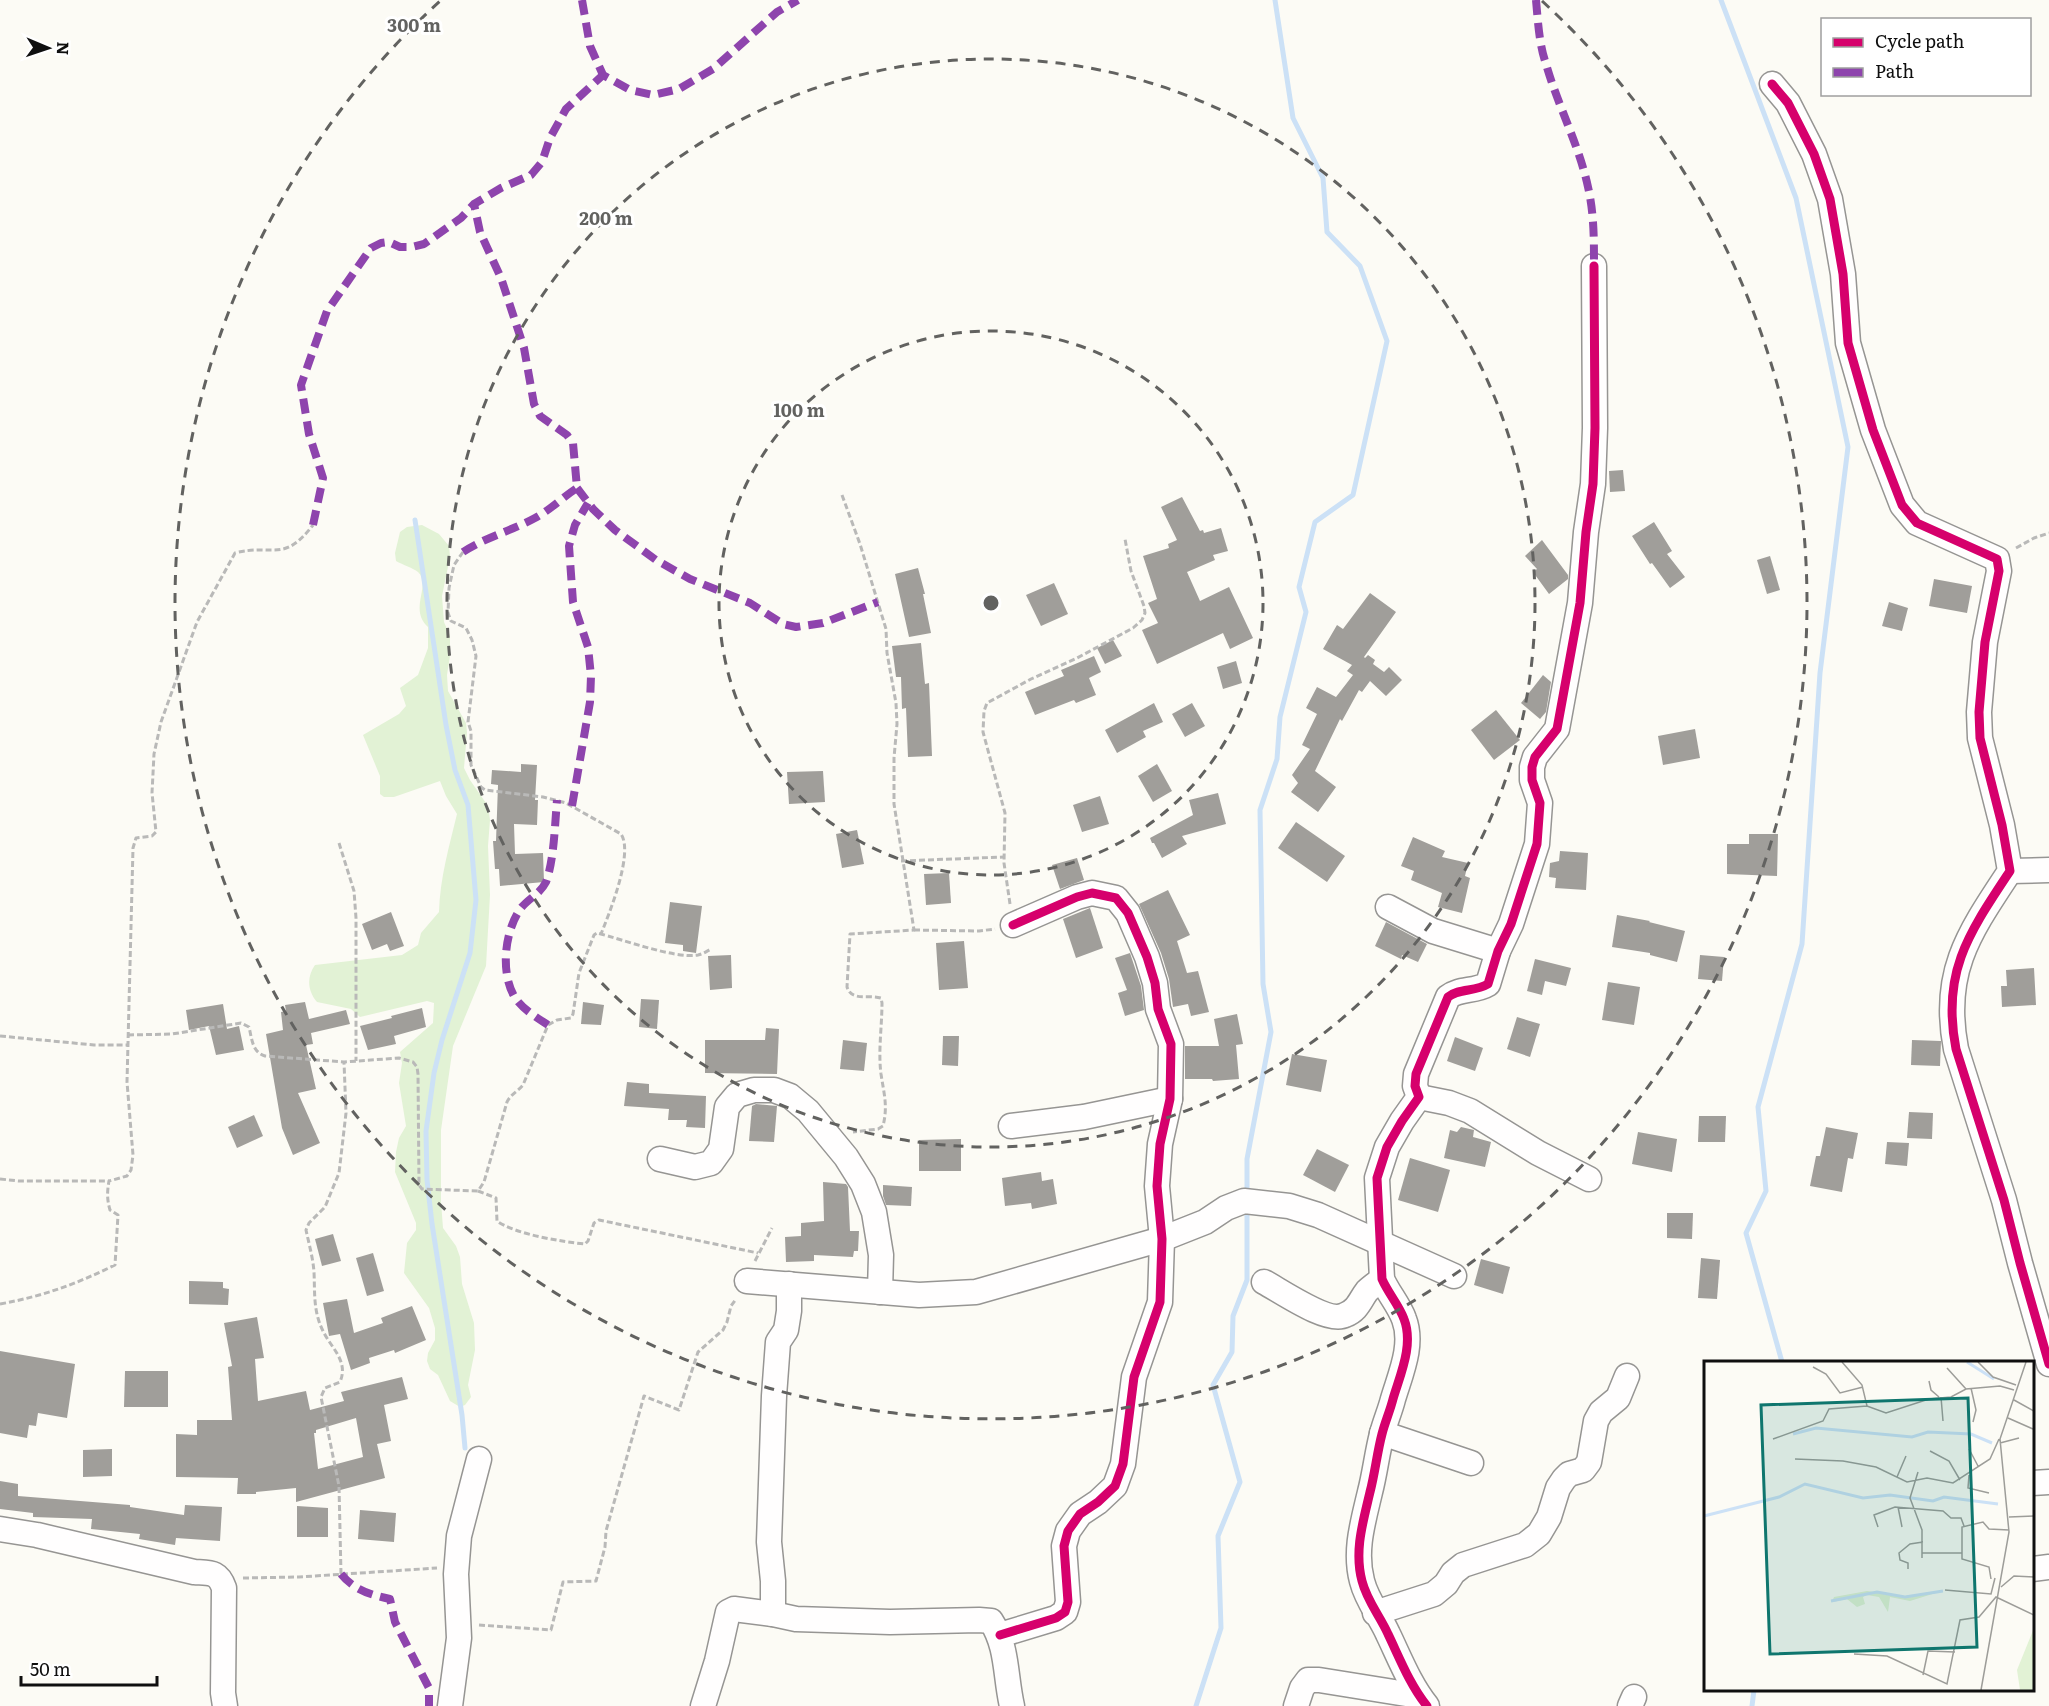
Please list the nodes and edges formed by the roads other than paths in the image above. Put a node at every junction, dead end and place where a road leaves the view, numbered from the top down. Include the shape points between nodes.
1 (1772, 84) dead end
2 (1594, 266) dead end
3 (2049, 870) edge
4 (2010, 871) junction
5 (1388, 907) dead end
6 (1013, 925) road end
7 (1498, 951) junction
8 (1419, 1097) junction
9 (1170, 1099) junction
10 (1011, 1126) dead end
11 (660, 1159) dead end
12 (1588, 1179) dead end
13 (1162, 1239) junction
14 (1380, 1244) junction
15 (1454, 1276) dead end
16 (1382, 1279) junction
17 (747, 1281) road end
18 (1264, 1282) dead end
19 (789, 1284) junction
20 (880, 1292) junction
21 (2049, 1364) edge
22 (1627, 1376) dead end
23 (1382, 1433) junction
24 (479, 1459) dead end
25 (1472, 1462) dead end
26 (2049, 1482) edge
27 (2034, 1483) edge
28 (0, 1529) edge
29 (2049, 1566) edge
30 (2034, 1569) edge
31 (1375, 1613) junction
32 (773, 1614) junction
33 (1000, 1635) junction
34 (1423, 1701) edge
35 (225, 1706) edge
36 (450, 1706) edge
37 (703, 1706) edge
38 (1012, 1706) edge
39 (1296, 1706) edge

1 - 4 street via 1788,103 1809,144 1830,199 1843,274 1848,343 1873,430 1902,505 1917,523 1997,559 1999,571 1985,642 1980,738
2 - 7 street via 1595,428 1580,603 1557,729 1532,767 1540,803 1537,844
3 - 4 street
4 - 21 street via 1981,915 1957,967 1951,1023
5 - 7 street via 1432,931
6 - 9 street via 1092,893 1116,898 1142,942 1155,983 1158,1009 1171,1044
7 - 8 street via 1488,984 1448,998 1416,1074
8 - 12 street via 1470,1112
8 - 14 street via 1387,1147 1377,1178
9 - 10 street via 1084,1117
9 - 13 street via 1160,1144 1157,1186
11 - 20 street via 695,1167 711,1163 721,1149 727,1107 737,1095 754,1089 789,1096 828,1134 863,1184 874,1212 881,1255
13 - 14 street via 1244,1201 1289,1206 1318,1215
13 - 20 street via 976,1292 920,1296
13 - 33 street via 1160,1302 1134,1377 1123,1464 1115,1486 1080,1514 1068,1531 1064,1546 1068,1602 1065,1612
14 - 15 street
14 - 16 street
16 - 18 street via 1345,1316 1333,1317
16 - 23 street via 1404,1319 1407,1341
17 - 19 street
19 - 20 street
19 - 32 street via 789,1311 786,1330 778,1342 774,1395 769,1542
22 - 31 street via 1618,1398 1596,1421 1589,1461 1583,1470 1564,1479 1539,1534 1525,1545 1463,1565 1434,1594
23 - 25 street
23 - 31 street via 1358,1554 1362,1584
24 - 36 street via 459,1536 456,1672
26 - 27 street
28 - 35 street via 213,1573 224,1588
29 - 30 street
31 - 34 street
32 - 33 street via 796,1619 991,1621
32 - 37 street via 734,1609 728,1612
33 - 38 street
34 - 39 street via 1308,1680

